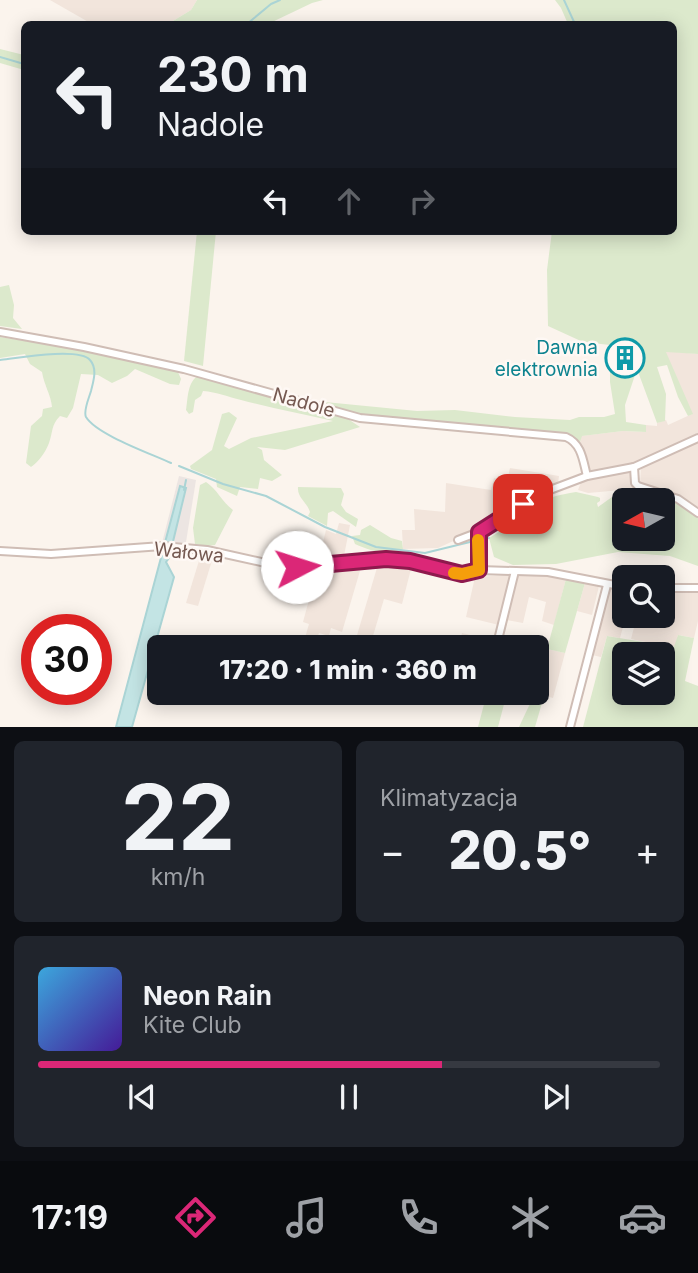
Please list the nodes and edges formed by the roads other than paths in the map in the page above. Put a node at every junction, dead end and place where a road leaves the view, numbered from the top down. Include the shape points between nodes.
1 (0, 332) edge
2 (698, 438) edge
3 (634, 467) junction
4 (587, 476) junction
5 (698, 513) edge
6 (479, 532) junction
7 (458, 540) dead end
8 (0, 551) edge
9 (479, 570) junction
10 (515, 571) junction
11 (607, 585) junction
12 (612, 586) edge
13 (675, 588) edge
14 (698, 588) edge
15 (499, 635) edge
16 (570, 727) edge

1 - 4 street, Nadole via 184,369 360,418 566,437 579,447
2 - 3 street
3 - 4 street
3 - 5 street via 638,486 678,499
4 - 6 street via 542,492
6 - 7 street
6 - 9 street
8 - 9 street, Wałowa via 51,554 162,546 207,550 279,566 386,559 462,574
9 - 10 street, Wałowa
10 - 11 street, Wałowa via 548,572
10 - 15 street
11 - 12 street, Wałowa
11 - 16 street
13 - 14 street

